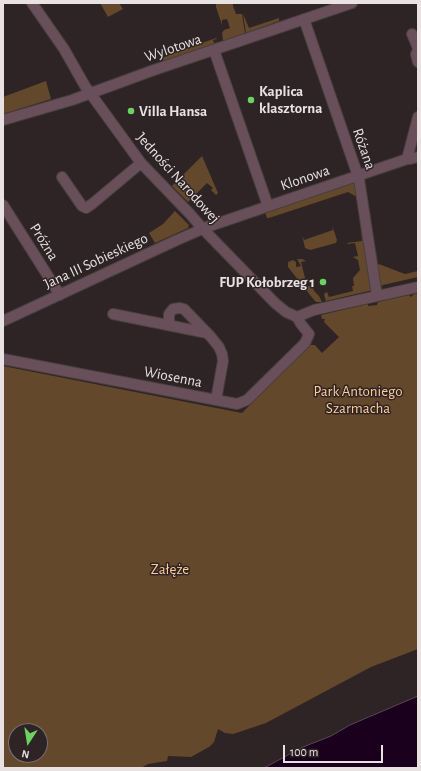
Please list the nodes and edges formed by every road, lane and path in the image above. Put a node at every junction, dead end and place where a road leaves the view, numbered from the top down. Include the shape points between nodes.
1 (32, 3) edge
2 (352, 3) edge
3 (304, 19) junction
4 (412, 34) dead end
5 (214, 50) junction
6 (418, 62) edge
7 (90, 94) junction
8 (418, 117) edge
9 (3, 120) edge
10 (418, 157) edge
11 (407, 159) junction
12 (140, 163) junction
13 (358, 176) junction
14 (62, 177) dead end
15 (3, 205) edge
16 (268, 206) junction
17 (203, 229) junction
18 (418, 287) edge
19 (377, 294) junction
20 (60, 295) junction
21 (173, 309) junction
22 (113, 314) dead end
23 (189, 315) junction
24 (297, 317) junction
25 (3, 321) edge
26 (148, 321) junction
27 (176, 327) junction
28 (207, 333) junction
29 (309, 334) joint
30 (3, 359) edge
31 (216, 400) junction

1 - 7 street, Jedności Narodowej via 64,49
2 - 3 street, Wylotowa
3 - 5 street, Wylotowa
3 - 13 street, Różana
4 - 6 street via 418,48
5 - 7 street, Wylotowa
5 - 16 street
7 - 9 street, Wylotowa
7 - 12 street, Jedności Narodowej
8 - 11 street
10 - 11 street, Klonowa
11 - 13 street, Klonowa
12 - 14 street via 86,208
12 - 17 street, Jedności Narodowej
13 - 16 street, Klonowa
13 - 19 street, Różana
15 - 20 street, Próżna
16 - 17 street, Klonowa
17 - 20 street, Jana III Sobieskiego
17 - 24 street, Jedności Narodowej via 283,310
18 - 19 street
19 - 24 street via 314,310
20 - 25 street, Jana III Sobieskiego
21 - 23 street via 180,308
21 - 26 street
21 - 27 street via 168,318
22 - 26 street
23 - 27 street via 187,323
23 - 28 street
24 - 29 street, Jedności Narodowej
26 - 27 street
27 - 28 street
28 - 31 street via 216,342 223,361
29 - 31 street, Wiosenna via 305,343 247,400 237,404
30 - 31 street, Wiosenna

